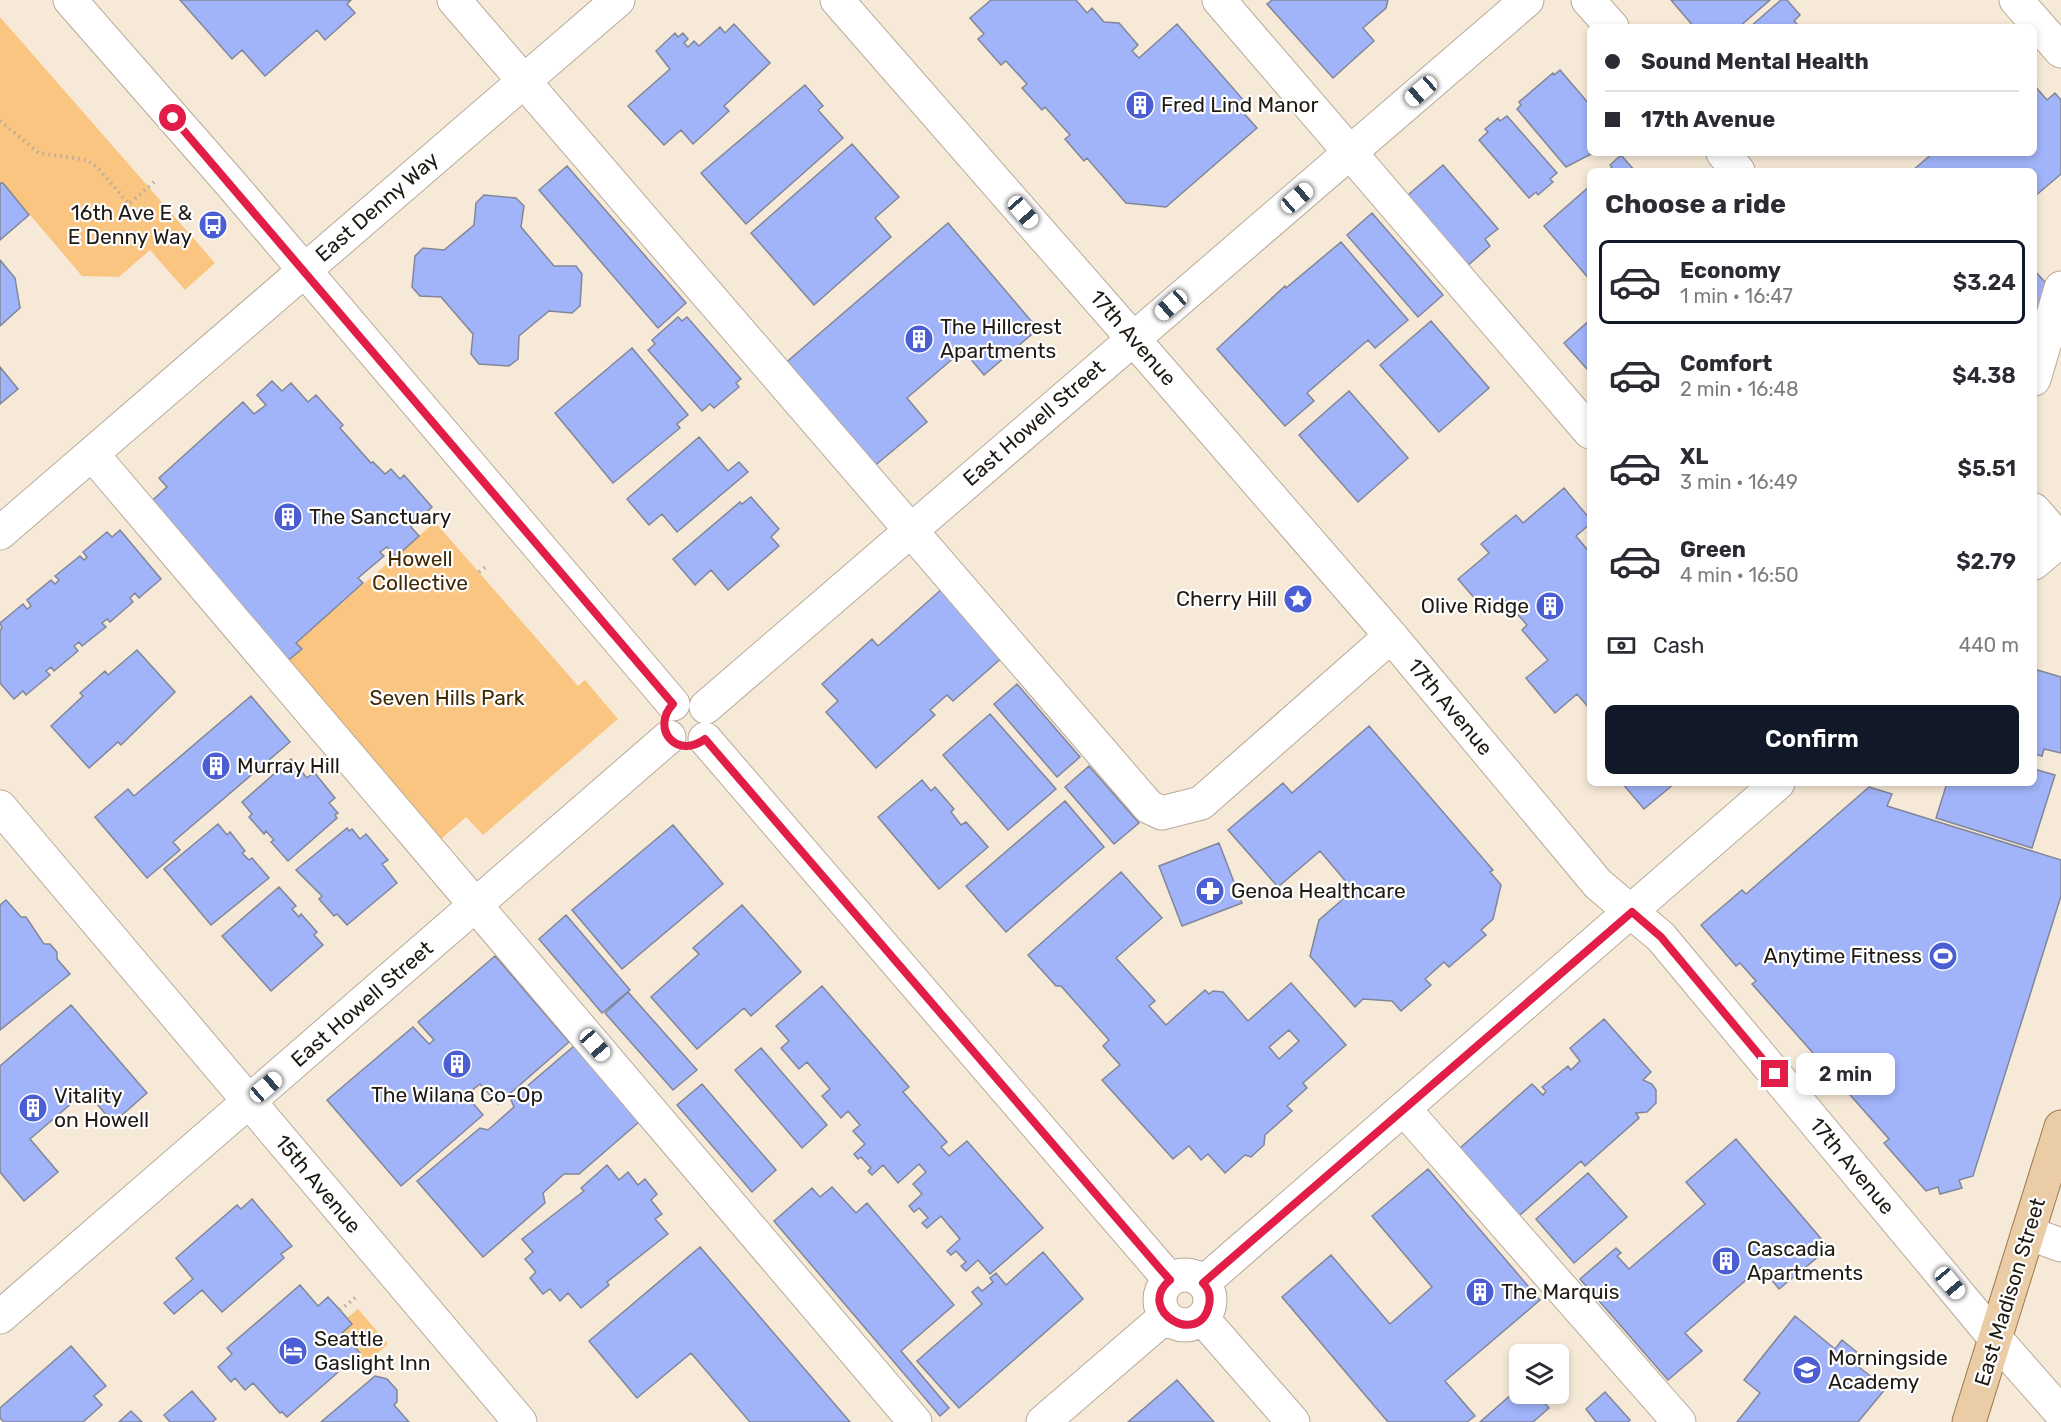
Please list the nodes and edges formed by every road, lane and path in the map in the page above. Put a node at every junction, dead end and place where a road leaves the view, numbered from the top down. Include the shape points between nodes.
1 (69, 0) edge
2 (454, 0) edge
3 (618, 0) edge
4 (837, 0) edge
5 (1219, 0) edge
6 (1527, 0) edge
7 (1588, 0) edge
8 (2016, 0) edge
9 (1609, 24) edge
10 (2061, 51) edge
11 (524, 82) junction
12 (0, 121) edge
13 (1350, 151) junction
14 (1726, 156) edge
15 (1736, 168) edge
16 (154, 182) dead end
17 (303, 271) junction
18 (2061, 288) edge
19 (1134, 338) junction
20 (2037, 369) edge
21 (1587, 428) edge
22 (92, 454) junction
23 (2037, 513) edge
24 (912, 528) junction
25 (0, 533) edge
26 (2061, 541) edge
27 (2037, 561) edge
28 (487, 566) dead end
29 (479, 572) dead end
30 (1390, 636) junction
31 (673, 704) junction
32 (705, 707) junction
33 (669, 737) junction
34 (705, 739) junction
35 (1775, 786) edge
36 (0, 807) edge
37 (475, 904) junction
38 (1632, 912) junction
39 (249, 1102) junction
40 (1404, 1109) junction
41 (2061, 1127) edge
42 (2028, 1233) junction
43 (2061, 1245) edge
44 (1170, 1280) junction
45 (1203, 1283) junction
46 (356, 1297) dead end
47 (340, 1311) dead end
48 (1166, 1316) junction
49 (0, 1317) edge
50 (1202, 1318) junction
51 (1995, 1338) junction
52 (2061, 1413) edge
53 (520, 1422) edge
54 (915, 1422) edge
55 (1043, 1422) edge
56 (1293, 1422) edge
57 (1679, 1422) edge
58 (1969, 1422) edge

1 - 17 street
2 - 11 street
3 - 11 street, East Denny Way
4 - 19 street, 17th Avenue
5 - 13 street
6 - 13 street, East Howell Street
7 - 9 street
8 - 10 street
11 - 17 street, East Denny Way
11 - 24 street
12 - 16 path via 39,153 87,160 129,204
13 - 19 street, East Howell Street
13 - 21 street
14 - 15 street
17 - 22 street, East Denny Way
17 - 31 street
18 - 20 street
19 - 24 street, East Howell Street
19 - 30 street, 17th Avenue
22 - 25 street, East Denny Way
22 - 37 street
23 - 26 street
24 - 30 street via 1149,807 1162,813 1201,803
24 - 32 street, East Howell Street
26 - 27 street
28 - 29 path
30 - 38 street, 17th Avenue via 1598,884
31 - 32 street via 687,699
31 - 33 street via 664,719
32 - 34 street via 711,726
33 - 34 street via 685,747
33 - 37 street, East Howell Street
34 - 44 street
35 - 38 street
36 - 39 street, 15th Avenue
37 - 39 street, East Howell Street
37 - 54 street
38 - 40 street
38 - 51 street, 17th Avenue via 1661,937
39 - 49 street, East Howell Street
39 - 53 street, 15th Avenue
40 - 45 street
40 - 57 street
41 - 42 main road, East Madison Street
42 - 43 street
42 - 51 main road, East Madison Street
44 - 45 street via 1191,1275
44 - 48 street via 1160,1297
45 - 50 street via 1210,1300
46 - 47 path
48 - 50 street via 1183,1325
48 - 55 street
50 - 56 street
51 - 52 street, 17th Avenue
51 - 58 main road, East Madison Street

